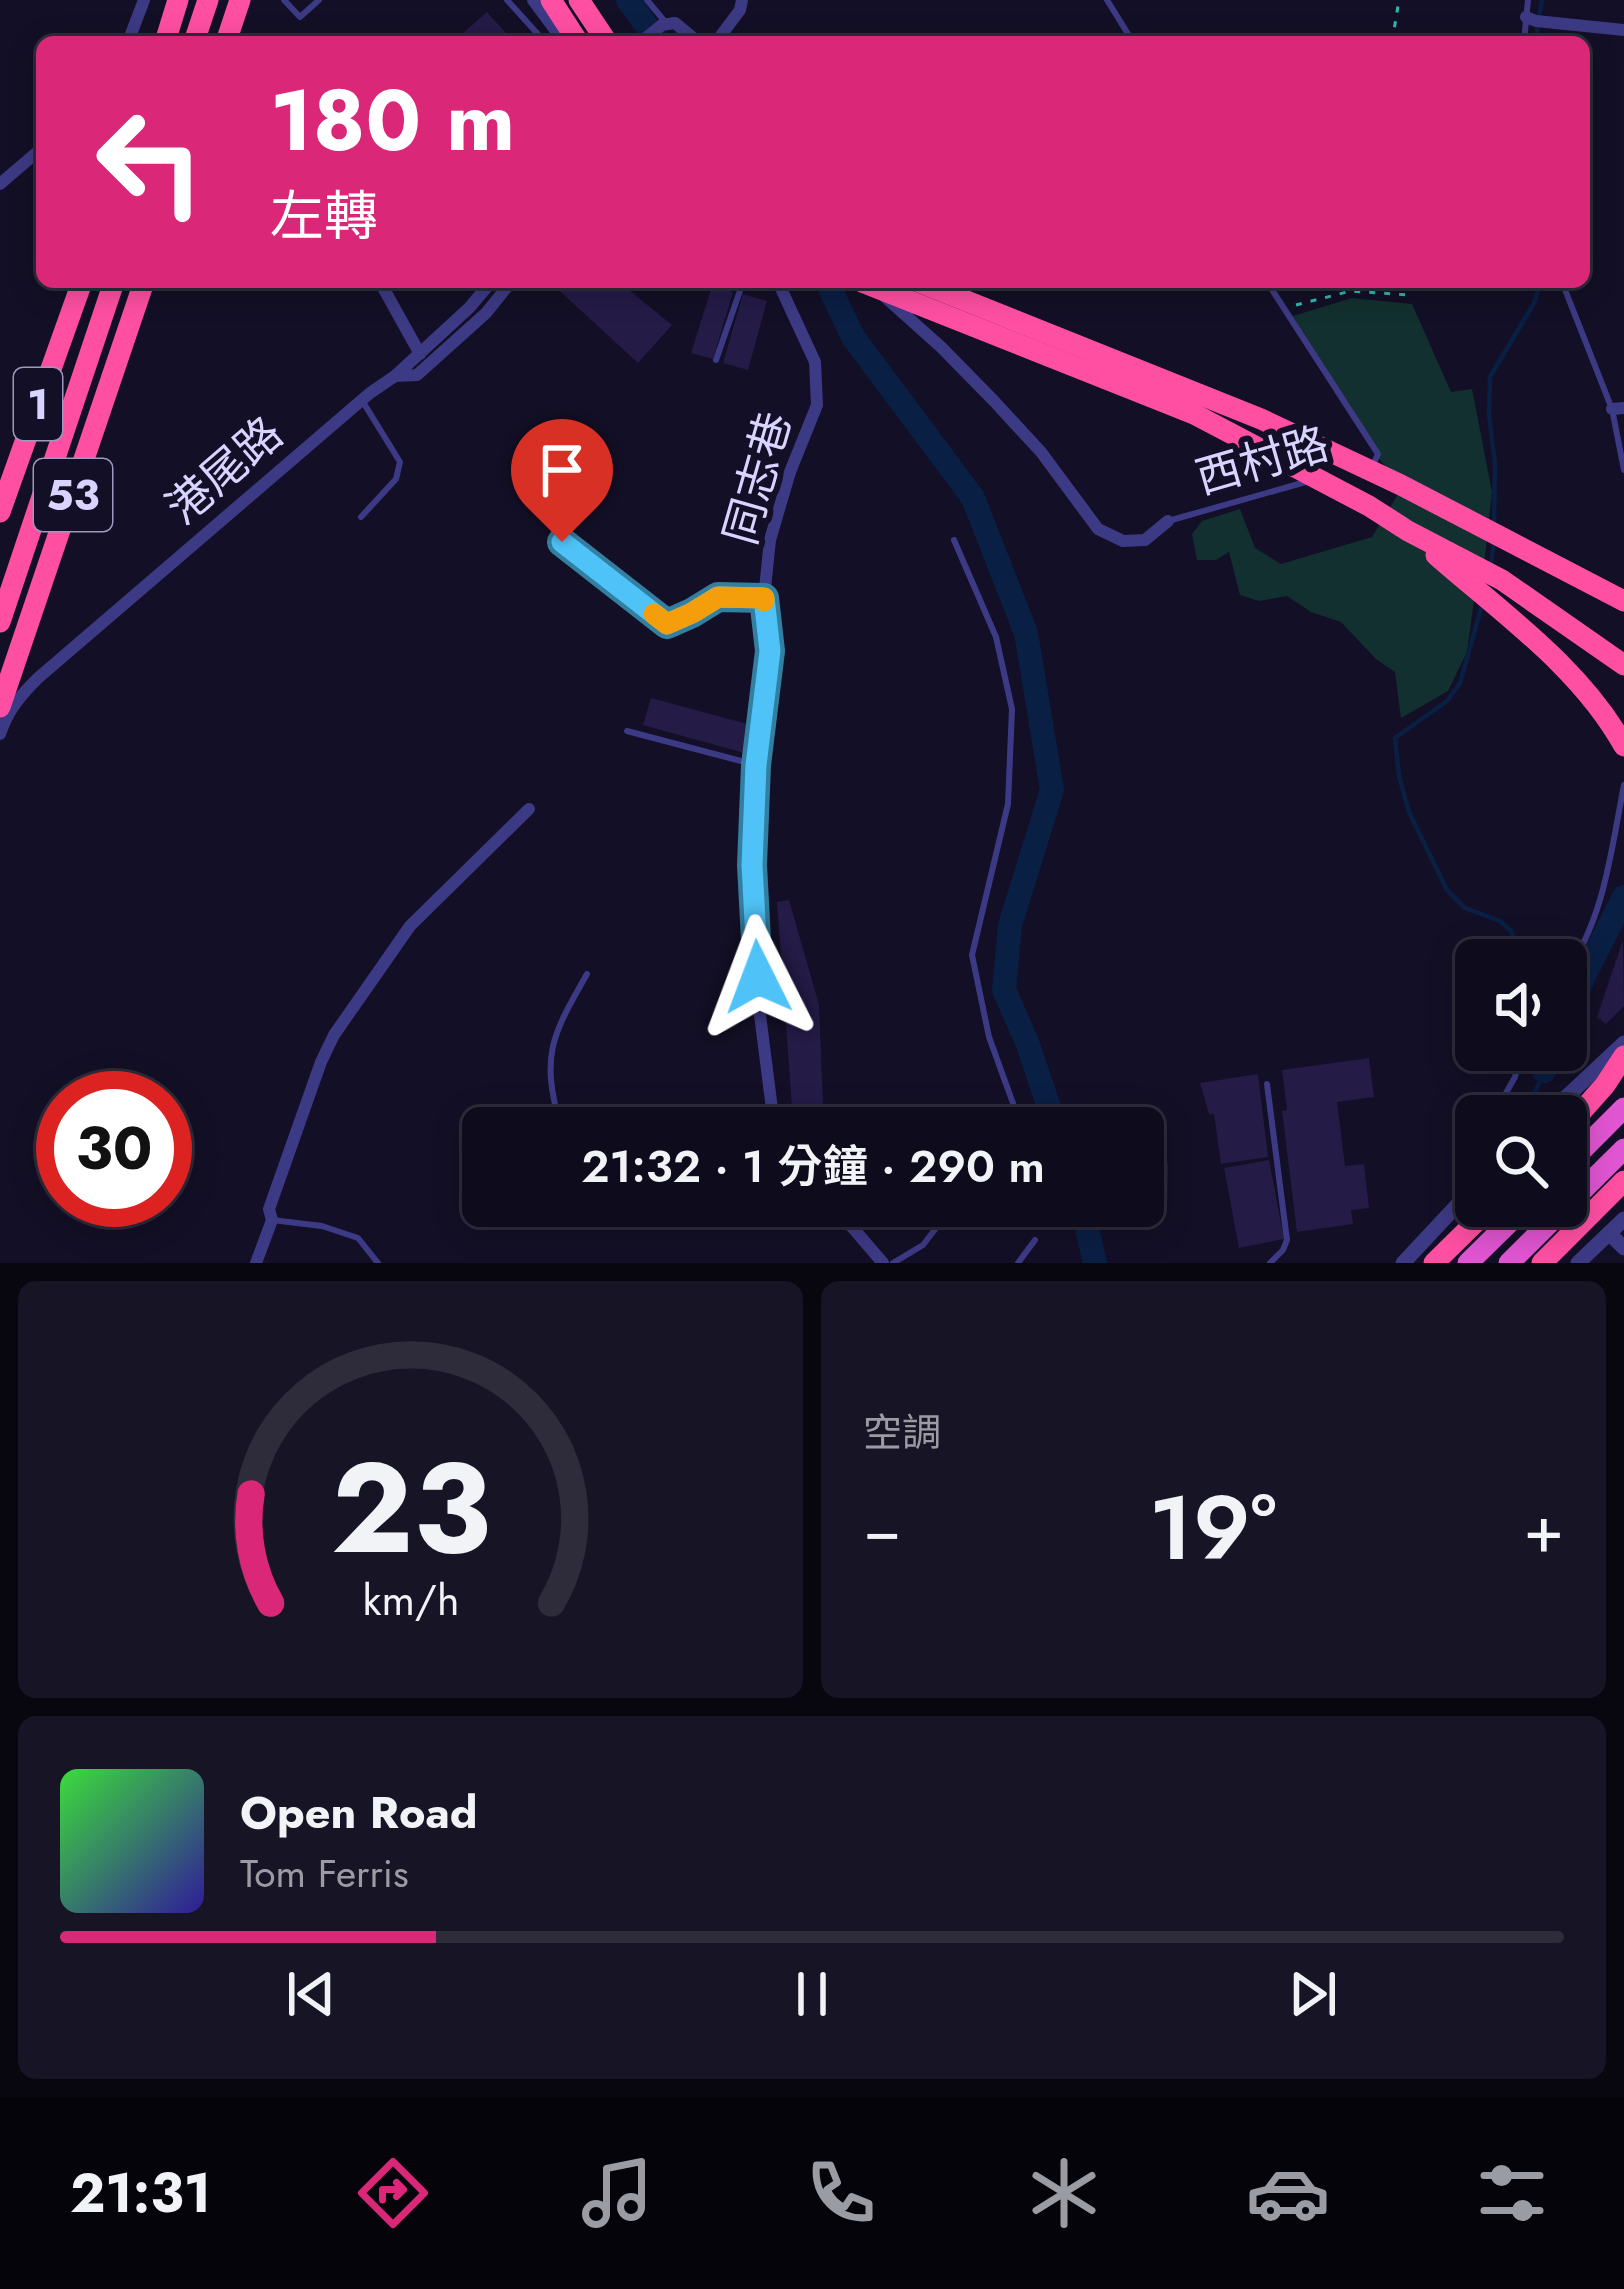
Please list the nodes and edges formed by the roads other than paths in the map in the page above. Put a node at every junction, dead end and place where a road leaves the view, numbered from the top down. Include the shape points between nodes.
1 (144, 0) edge
2 (178, 0) edge
3 (208, 0) edge
4 (240, 0) edge
5 (284, 0) edge
6 (319, 0) edge
7 (507, 0) edge
8 (533, 0) edge
9 (551, 0) edge
10 (578, 0) edge
11 (647, 0) edge
12 (742, 0) edge
13 (1107, 0) edge
14 (1528, 0) edge
15 (1526, 17) junction
16 (664, 24) junction
17 (555, 28) junction
18 (1624, 29) edge
19 (130, 36) edge
20 (167, 36) edge
21 (196, 36) edge
22 (228, 36) edge
23 (540, 36) edge
24 (560, 36) edge
25 (574, 36) edge
26 (604, 36) edge
27 (648, 36) edge
28 (691, 36) edge
29 (720, 36) edge
30 (1129, 36) edge
31 (1524, 36) edge
32 (36, 153) edge
33 (0, 184) edge
34 (111, 288) edge
35 (142, 288) edge
36 (383, 288) edge
37 (486, 288) edge
38 (506, 288) edge
39 (741, 288) edge
40 (781, 288) edge
41 (872, 288) edge
42 (881, 288) edge
43 (934, 288) edge
44 (1270, 288) edge
45 (1565, 288) edge
46 (79, 289) edge
47 (420, 354) junction
48 (716, 360) dead end
49 (395, 376) junction
50 (362, 400) junction
51 (1618, 409) edge
52 (1356, 468) dead end
53 (1624, 470) edge
54 (1335, 474) dead end
55 (0, 483) edge
56 (0, 512) edge
57 (361, 517) dead end
58 (1168, 521) joint
59 (1408, 531) junction
60 (954, 540) dead end
61 (562, 542) dead end
62 (764, 598) junction
63 (1619, 600) edge
64 (0, 622) edge
65 (1624, 666) edge
66 (1624, 676) edge
67 (0, 707) edge
68 (627, 730) dead end
69 (0, 734) edge
70 (1624, 746) edge
71 (756, 765) junction
72 (1624, 785) edge
73 (529, 809) dead end
74 (1587, 939) edge
75 (587, 974) dead end
76 (1624, 1042) edge
77 (1624, 1056) edge
78 (1267, 1084) dead end
79 (1568, 1095) edge
80 (1587, 1106) edge
81 (555, 1107) edge
82 (772, 1107) edge
83 (1014, 1107) edge
84 (1624, 1108) edge
85 (1587, 1145) edge
86 (1624, 1149) edge
87 (1624, 1180) edge
88 (1455, 1206) edge
89 (1624, 1219) edge
90 (272, 1220) junction
91 (852, 1227) edge
92 (936, 1227) edge
93 (1471, 1227) edge
94 (1505, 1227) edge
95 (1609, 1233) junction
96 (1035, 1240) dead end
97 (1624, 1248) edge
98 (256, 1263) edge
99 (378, 1263) edge
100 (884, 1263) edge
101 (893, 1263) edge
102 (1018, 1263) edge
103 (1270, 1263) edge
104 (1403, 1263) edge
105 (1434, 1263) edge
106 (1468, 1263) edge
107 (1509, 1263) edge
108 (1542, 1263) edge
109 (1578, 1263) edge

1 - 19 street
2 - 20 highway
3 - 21 highway
4 - 22 highway
5 - 6 lane via 300,16
7 - 23 lane
8 - 17 street
9 - 25 highway
10 - 17 street
10 - 26 highway
11 - 16 lane
12 - 29 street
13 - 30 lane
14 - 15 lane
15 - 18 street
15 - 31 lane
16 - 27 street
16 - 28 street
17 - 24 street
32 - 33 street
34 - 64 highway, 1
35 - 67 highway, 53
36 - 47 street
37 - 47 street
38 - 49 street, 港尾路 via 417,375
39 - 48 lane, 同志巷
40 - 62 street, 同志巷 via 815,362 817,405 770,540
41 - 58 street via 993,400 1098,529 1145,540
42 - 59 highway via 1194,414
43 - 63 highway via 1261,419
44 - 52 lane, 西村路 via 1378,454 1377,462
45 - 51 lane
46 - 55 highway
46 - 56 highway, 1
47 - 49 street
49 - 50 street, 港尾路
50 - 57 lane via 400,462
50 - 69 street, 港尾路 via 38,678
51 - 53 lane
54 - 58 lane, 西村路
59 - 65 highway via 1502,580
59 - 70 highway via 1578,683
60 - 83 lane via 996,637 1012,709 1008,804 973,955 989,1037
61 - 62 lane via 667,624 718,597
62 - 71 street, 同志巷 via 770,651
65 - 66 lane
68 - 71 lane
71 - 82 street, 同志巷 via 752,865
72 - 74 lane via 1611,864
73 - 90 street via 410,926 334,1035 269,1209
75 - 81 lane via 550,1053
76 - 79 street
77 - 80 highway
78 - 103 lane via 1287,1240
84 - 85 highway
86 - 107 highway
87 - 108 highway
88 - 104 street
89 - 95 street
90 - 98 street
90 - 99 lane via 358,1238
91 - 100 street
92 - 101 lane
93 - 105 highway
94 - 106 highway
95 - 97 street
95 - 109 street
96 - 102 lane

